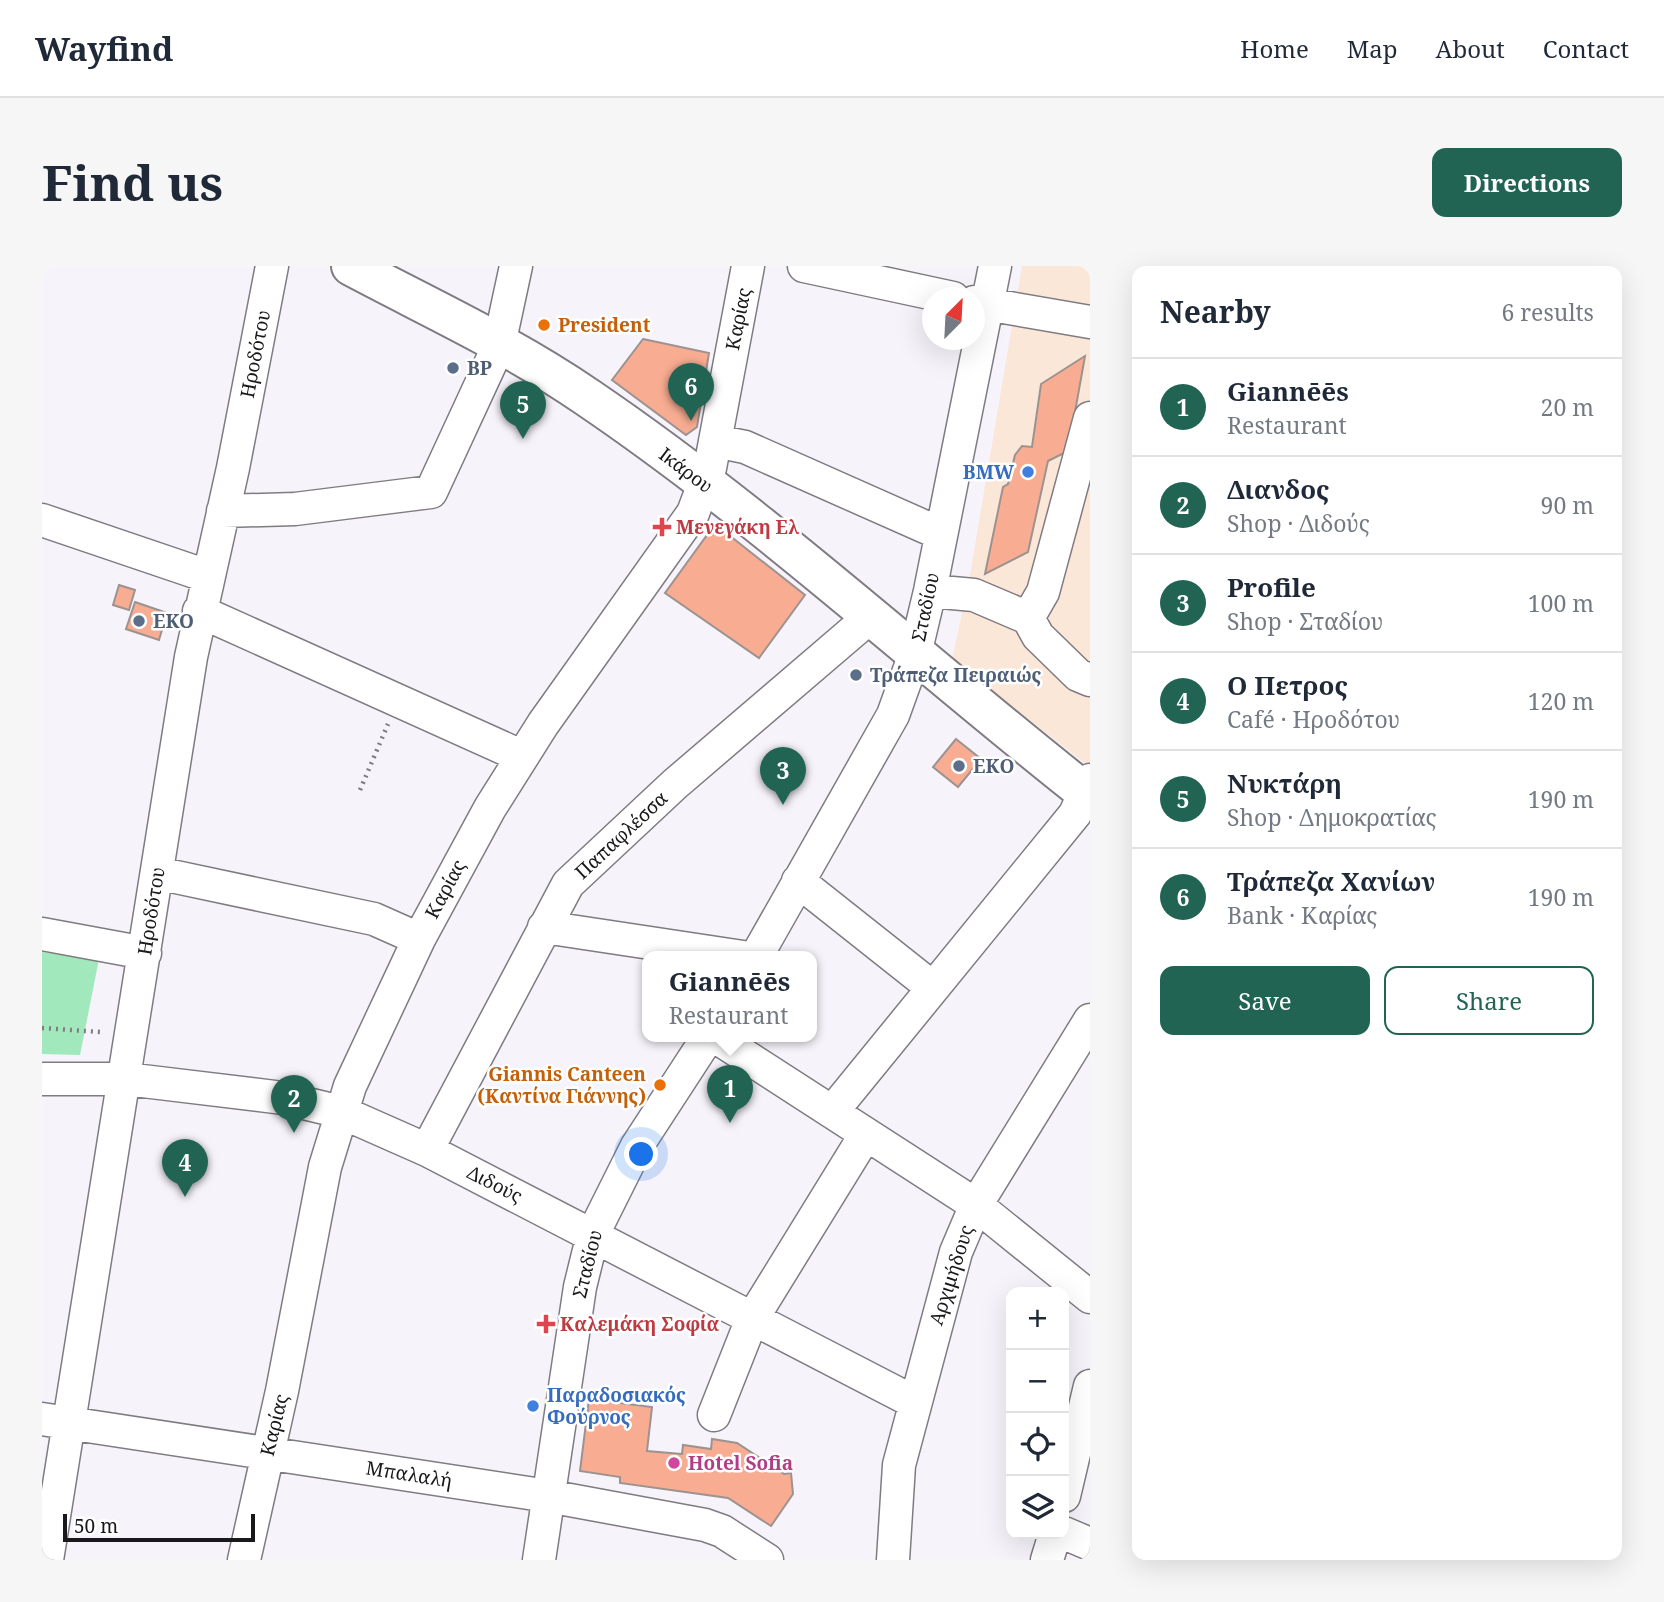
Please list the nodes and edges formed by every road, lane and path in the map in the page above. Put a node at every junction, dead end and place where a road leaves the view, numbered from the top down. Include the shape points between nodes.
1 (272, 266) edge
2 (351, 266) edge
3 (516, 266) edge
4 (748, 266) edge
5 (804, 266) edge
6 (995, 266) edge
7 (922, 291) edge
8 (985, 292) edge
9 (985, 304) edge
10 (1090, 322) edge
11 (499, 345) junction
12 (973, 350) edge
13 (1090, 421) edge
14 (715, 441) junction
15 (705, 484) junction
16 (223, 511) junction
17 (42, 520) edge
18 (941, 534) junction
19 (207, 576) junction
20 (930, 590) junction
21 (200, 611) junction
22 (870, 617) junction
23 (1028, 618) junction
24 (915, 654) junction
25 (1090, 680) edge
26 (398, 701) junction
27 (521, 756) junction
28 (1089, 789) edge
29 (360, 790) dead end
30 (157, 873) junction
31 (798, 881) junction
32 (544, 927) junction
33 (42, 934) edge
34 (419, 939) junction
35 (703, 951) edge
36 (759, 951) edge
37 (145, 953) junction
38 (933, 988) junction
39 (1090, 1020) edge
40 (42, 1028) edge
41 (100, 1032) dead end
42 (705, 1042) edge
43 (724, 1042) edge
44 (42, 1079) edge
45 (126, 1079) junction
46 (341, 1112) junction
47 (832, 1112) junction
48 (866, 1134) junction
49 (427, 1150) junction
50 (976, 1205) junction
51 (593, 1234) junction
52 (1090, 1297) edge
53 (752, 1319) junction
54 (1090, 1386) edge
55 (914, 1402) junction
56 (714, 1415) dead end
57 (55, 1421) edge
58 (267, 1451) junction
59 (1069, 1476) edge
60 (548, 1496) junction
61 (1069, 1535) edge
62 (1053, 1539) edge
63 (1090, 1544) edge
64 (720, 1546) edge
65 (47, 1560) edge
66 (244, 1560) edge
67 (539, 1560) edge
68 (767, 1560) edge
69 (893, 1560) edge
70 (1047, 1560) edge

1 - 16 street, Ηροδότου
2 - 11 main road, Ικάρου
3 - 11 street
4 - 14 street, Καρίας
5 - 7 street
6 - 8 street, Σταδίου
9 - 10 street
11 - 15 main road, Ικάρου via 585,395
11 - 16 street via 431,492 295,509
12 - 18 street, Σταδίου
13 - 23 street via 1043,592
14 - 15 street, Καρίας
14 - 18 street via 745,447
15 - 22 main road, Ικάρου
15 - 27 street, Καρίας via 693,513
16 - 19 street, Ηροδότου
17 - 19 street
18 - 20 street, Σταδίου
19 - 21 street, Ηροδότου
20 - 23 street via 974,595
20 - 24 street, Σταδίου
21 - 26 street
21 - 30 street, Ηροδότου
22 - 24 main road, Ικάρου
22 - 32 street, Παπαφλέσσα via 576,875
23 - 25 street via 1038,636 1079,676
24 - 28 main road, Ικάρου
24 - 31 street, Σταδίου via 893,715
26 - 27 street
26 - 29 path
27 - 34 street, Καρίας
28 - 38 street via 1075,814
30 - 34 street via 374,919
30 - 37 street, Ηροδότου
31 - 36 street, Σταδίου
31 - 38 street
32 - 35 street
32 - 49 street, Παπαφλέσσα
33 - 37 street
34 - 46 street, Καρίας
37 - 45 street, Ηροδότου
38 - 47 street
39 - 50 street, Αρχιμήδους
40 - 41 path
42 - 51 street, Σταδίου via 638,1146
43 - 47 street
44 - 45 street, Διδούς
45 - 46 street, Διδούς via 283,1098
45 - 57 street, Ηροδότου
46 - 49 street, Διδούς
46 - 58 street, Καρίας via 325,1167
47 - 48 street
48 - 50 street
48 - 53 street
49 - 51 street, Διδούς
50 - 52 street
50 - 55 street, Αρχιμήδους via 956,1252
51 - 53 street, Διδούς
51 - 60 street, Σταδίου via 580,1287
53 - 55 street, Διδούς
53 - 56 street
54 - 59 street
55 - 69 street, Αρχιμήδους via 899,1465
57 - 58 street, Μπαλαλή
57 - 65 street, Ηροδότου
58 - 60 street, Μπαλαλή
58 - 66 street, Καρίας
60 - 64 street, Μπαλαλή via 705,1525
60 - 67 street, Σταδίου
61 - 63 street
62 - 70 street
64 - 68 street, Μπαλαλή

